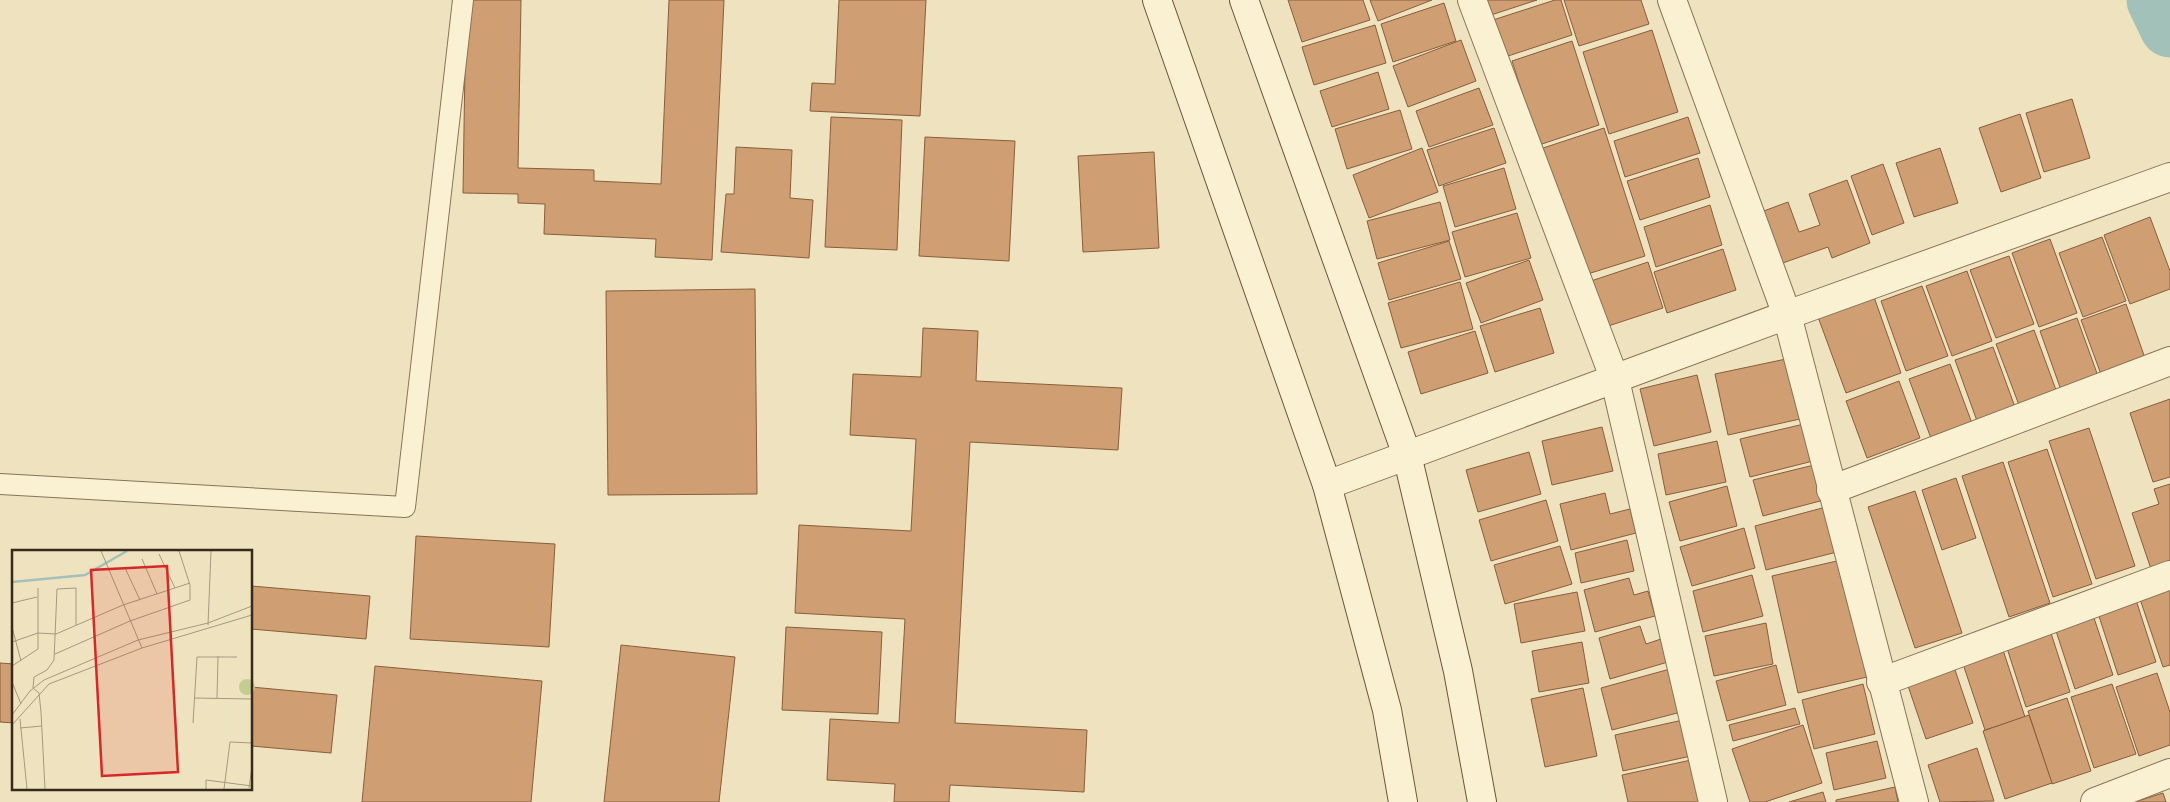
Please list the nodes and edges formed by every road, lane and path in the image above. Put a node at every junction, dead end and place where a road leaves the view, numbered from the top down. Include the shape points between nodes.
1 (463, 0) edge
2 (1157, 0) edge
3 (1244, 0) edge
4 (1472, 0) edge
5 (1672, 0) edge
6 (2163, 180) edge
7 (1787, 315) junction
8 (2170, 361) edge
9 (1615, 380) junction
10 (1408, 455) junction
11 (0, 484) edge
12 (1327, 485) junction
13 (1831, 490) junction
14 (2170, 575) edge
15 (1881, 682) junction
16 (2170, 773) edge
17 (1403, 802) edge
18 (1482, 802) edge
19 (1713, 802) edge
20 (1914, 802) edge
21 (2096, 802) edge

1 - 11 lane via 405,507
2 - 12 street
3 - 10 street
4 - 9 street
5 - 7 street
6 - 7 street
7 - 9 street
7 - 13 street
8 - 13 street
9 - 10 street
9 - 19 street
10 - 12 street
10 - 18 street via 1458,671
12 - 17 street via 1387,710
13 - 15 street
14 - 15 street
15 - 20 street
16 - 21 street

